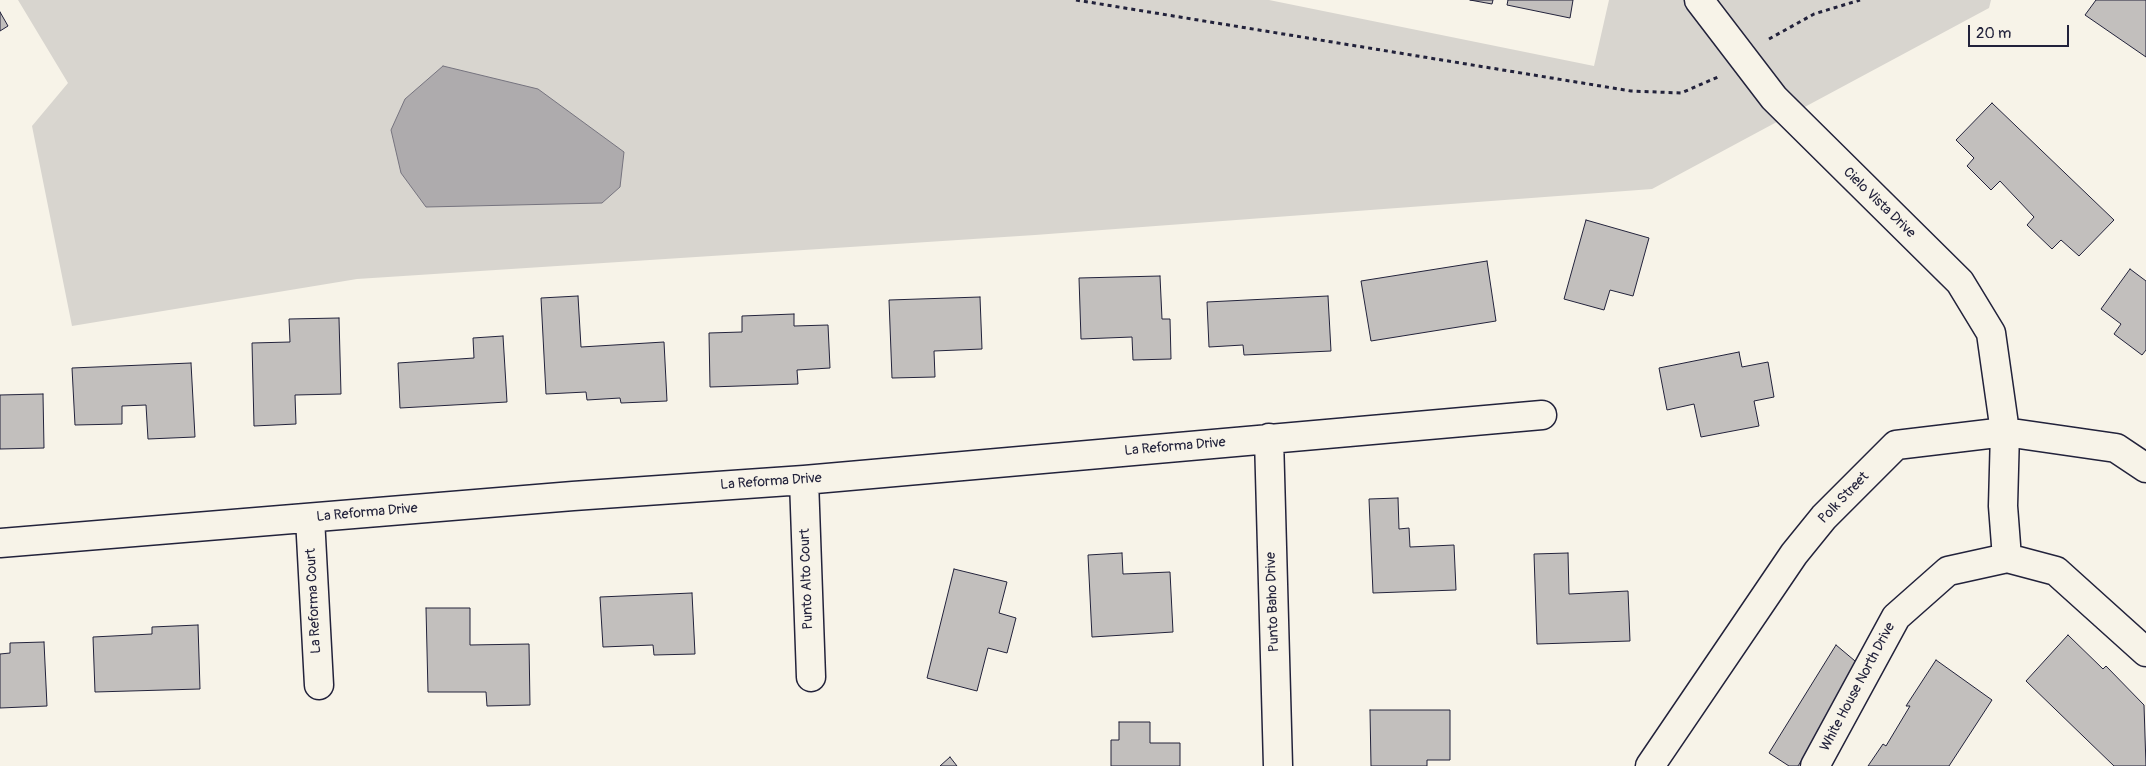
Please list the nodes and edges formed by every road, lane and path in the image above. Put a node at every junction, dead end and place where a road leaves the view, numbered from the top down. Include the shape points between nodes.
1 (1076, 0) edge
2 (1699, 0) edge
3 (1860, 0) edge
4 (1741, 56) junction
5 (1542, 415) dead end
6 (2005, 432) junction
7 (1269, 438) junction
8 (2146, 468) edge
9 (804, 480) junction
10 (310, 518) junction
11 (0, 543) edge
12 (2007, 558) junction
13 (2146, 652) edge
14 (811, 677) dead end
15 (319, 685) dead end
16 (1278, 766) edge
17 (1650, 766) edge
18 (1815, 766) edge

1 - 4 path via 1631,91 1681,93 1717,78
2 - 4 street, Cielo Vista Drive
3 - 4 path via 1814,14
4 - 6 street, Cielo Vista Drive via 1774,98 1960,282 1991,332
5 - 7 street, La Reforma Drive
6 - 8 street, Polk Street via 2116,448
6 - 12 street, Cielo Vista Drive via 2003,506
6 - 17 street, Polk Street via 1896,445 1824,517 1794,554
7 - 9 street, La Reforma Drive
7 - 16 street, Punto Baho Drive
9 - 10 street, La Reforma Drive
9 - 14 street, Punto Alto Court
10 - 11 street, La Reforma Drive
10 - 15 street, La Reforma Court
12 - 13 street via 2056,571
12 - 18 street, White House North Drive via 1948,571 1896,617

